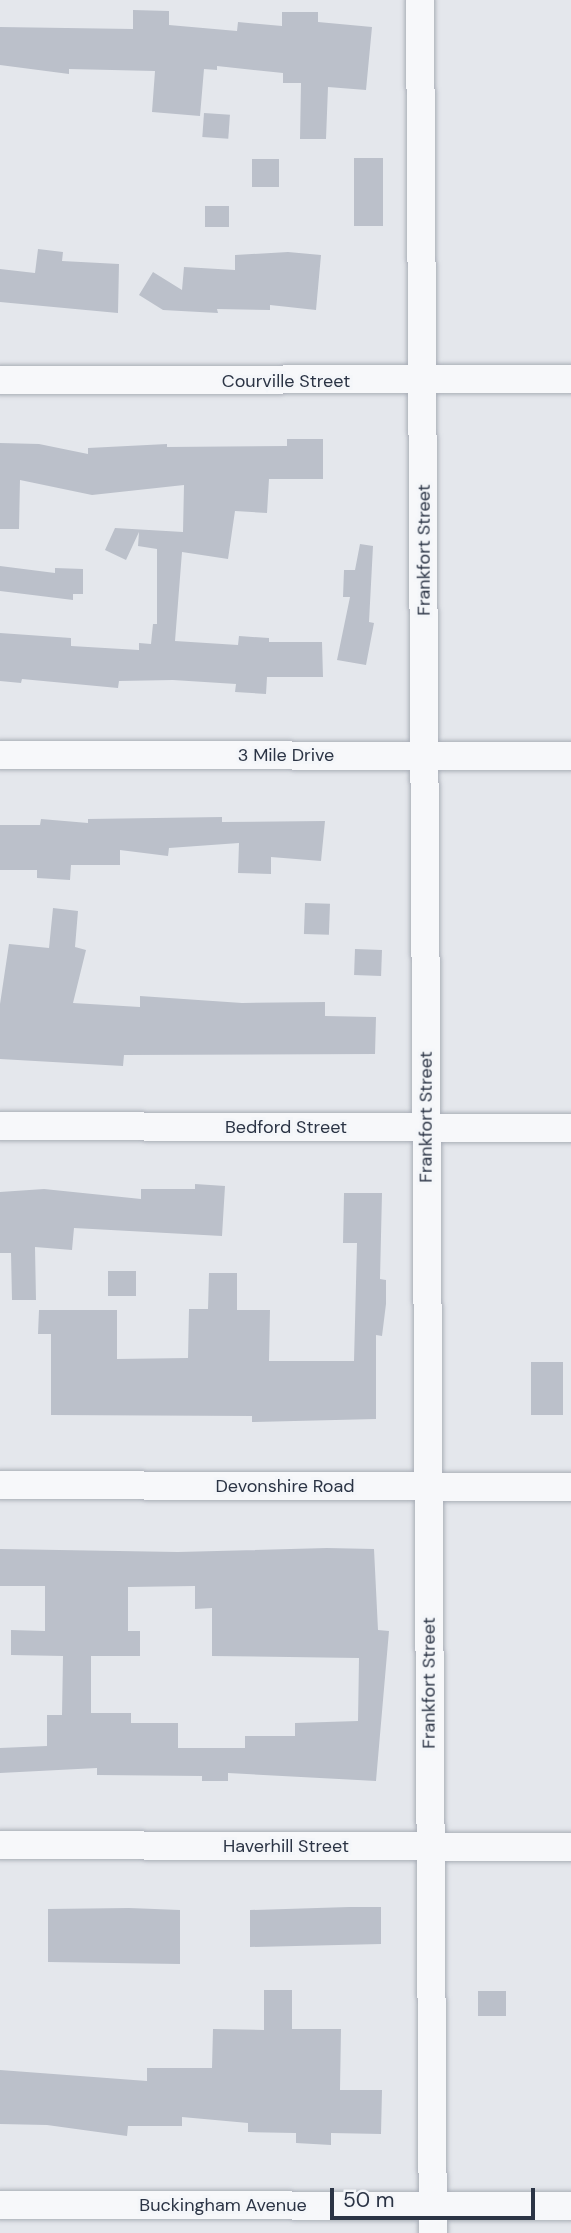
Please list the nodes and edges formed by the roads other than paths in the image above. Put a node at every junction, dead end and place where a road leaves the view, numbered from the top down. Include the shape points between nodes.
1 (420, 0) edge
2 (571, 379) edge
3 (0, 380) edge
4 (423, 381) junction
5 (0, 755) edge
6 (425, 756) junction
7 (571, 756) edge
8 (0, 1126) edge
9 (426, 1127) junction
10 (571, 1128) edge
11 (0, 1485) edge
12 (428, 1486) junction
13 (571, 1487) edge
14 (0, 1845) edge
15 (430, 1846) junction
16 (571, 1847) edge
17 (0, 2205) edge
18 (571, 2206) edge
19 (433, 2219) edge

1 - 4 street, Frankfort Street
2 - 4 street, Courville Street
3 - 4 street, Courville Street
4 - 6 street, Frankfort Street
5 - 6 street, 3 Mile Drive
6 - 7 street, 3 Mile Drive
6 - 9 street, Frankfort Street
8 - 9 street, Bedford Street
9 - 10 street, Bedford Street
9 - 12 street, Frankfort Street
11 - 12 street, Devonshire Road
12 - 13 street, Devonshire Road
12 - 15 street, Frankfort Street
14 - 15 street, Haverhill Street
15 - 16 street, Haverhill Street
15 - 19 street, Frankfort Street
17 - 19 street, Buckingham Avenue
18 - 19 street, Buckingham Avenue

